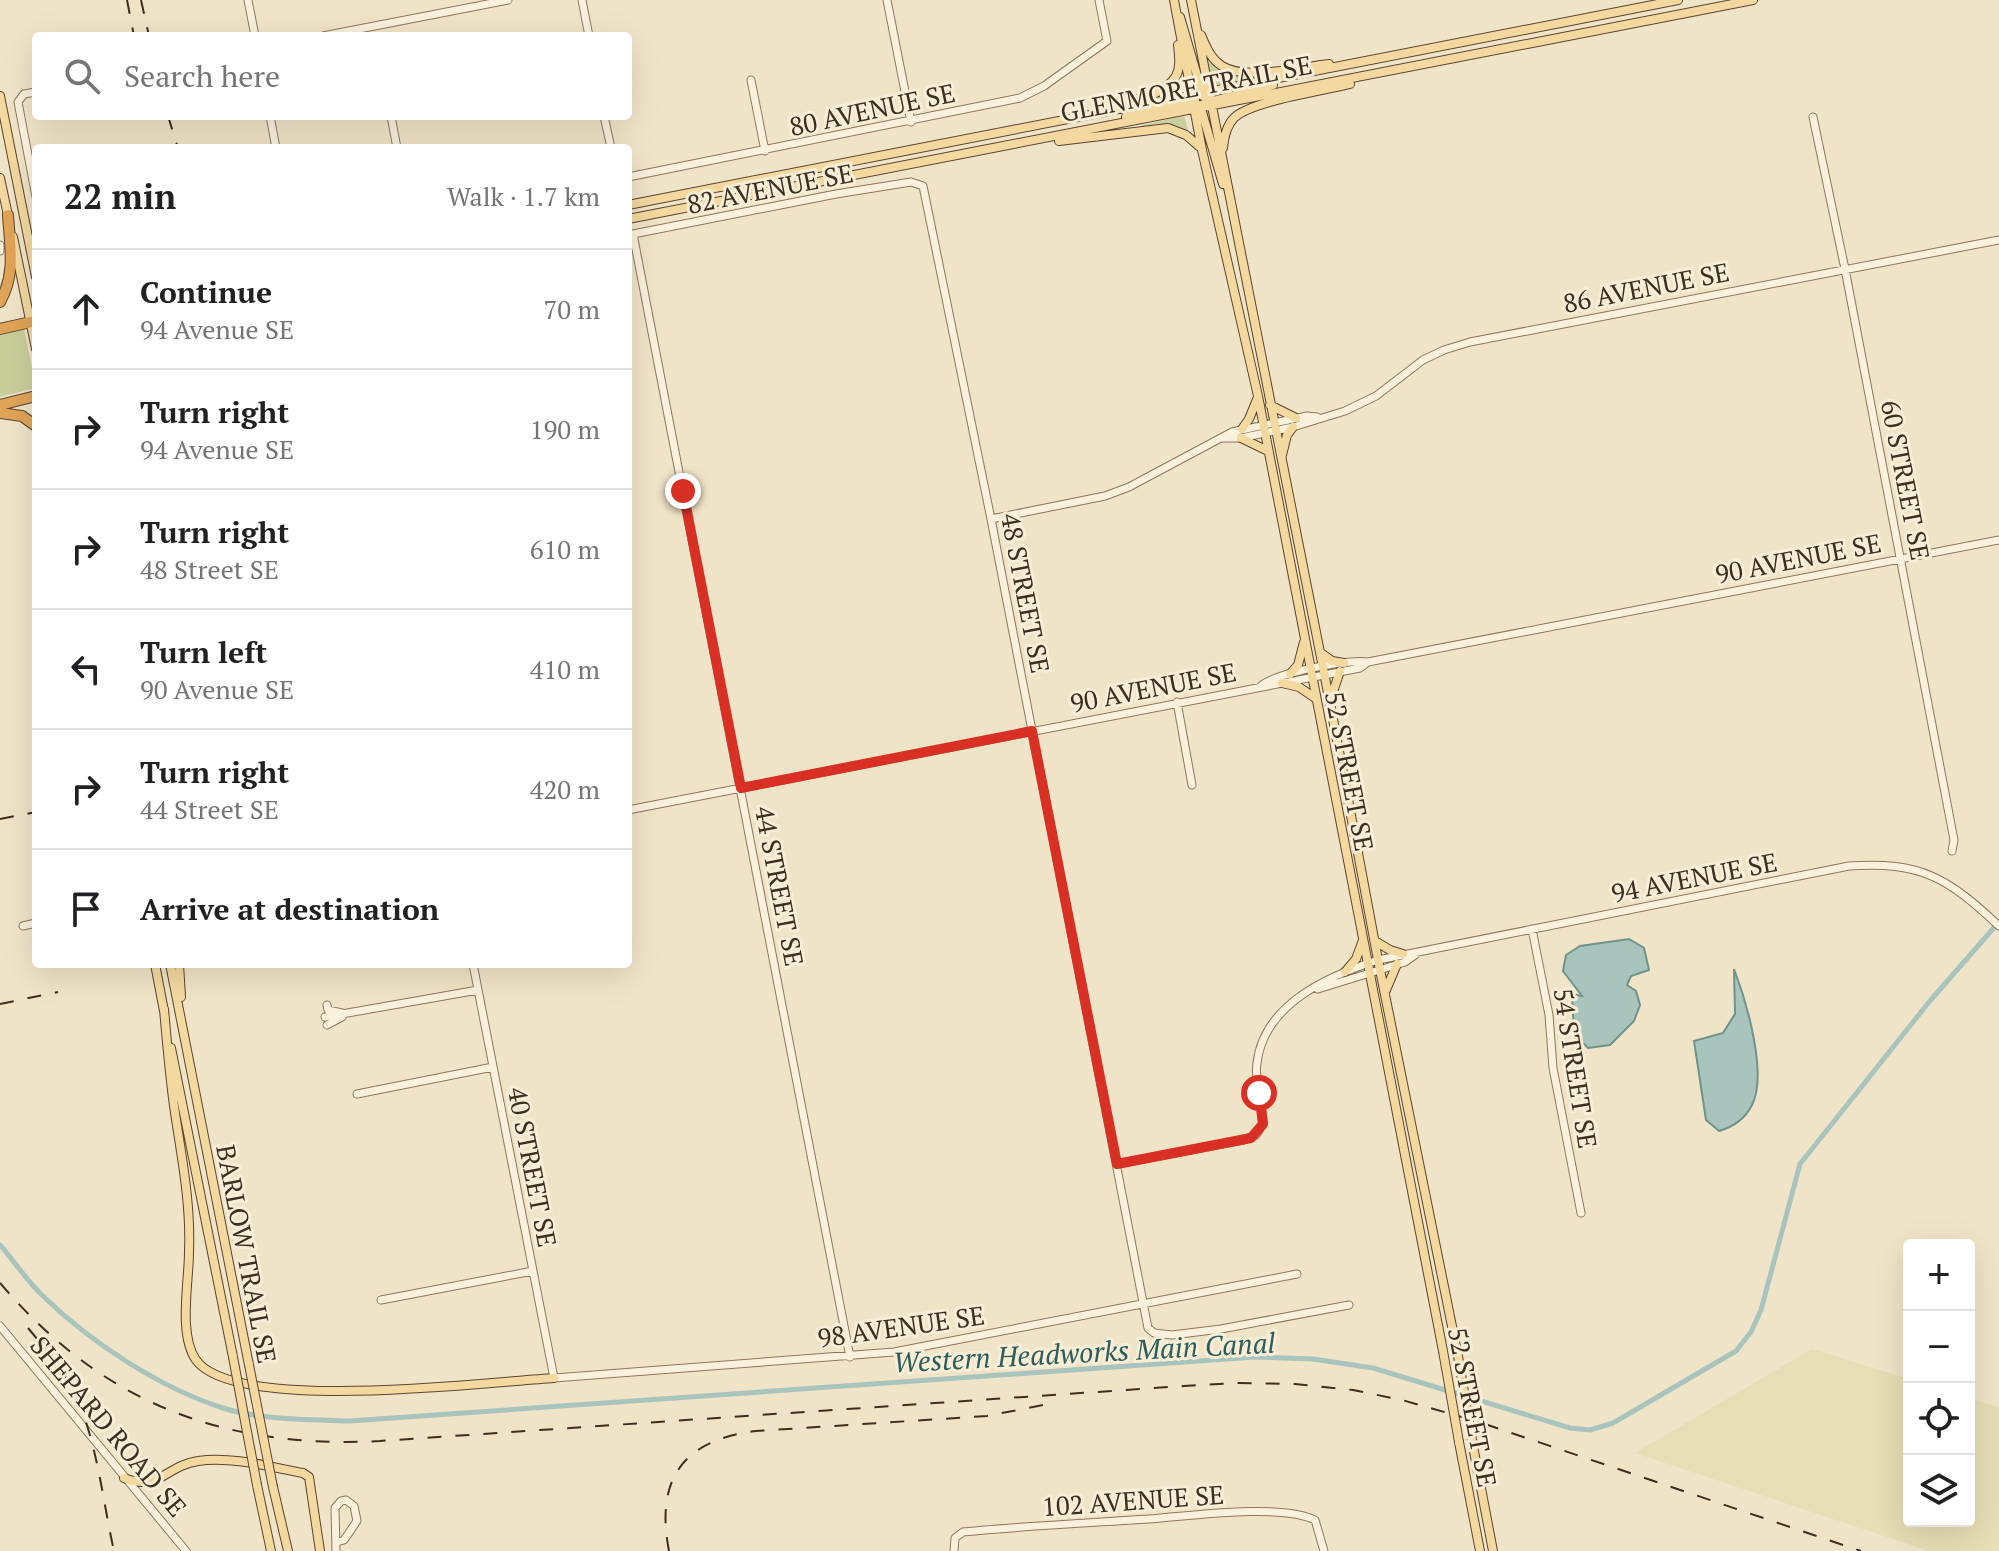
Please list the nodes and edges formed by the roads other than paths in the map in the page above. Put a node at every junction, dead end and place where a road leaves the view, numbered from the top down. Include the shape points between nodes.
1 (248, 0) edge
2 (508, 0) edge
3 (582, 0) edge
4 (887, 0) edge
5 (1099, 0) edge
6 (1191, 0) edge
7 (1678, 0) edge
8 (1753, 0) edge
9 (1174, 3) edge
10 (1178, 20) junction
11 (1196, 23) junction
12 (374, 26) junction
13 (254, 32) edge
14 (343, 32) edge
15 (375, 32) edge
16 (588, 32) edge
17 (1357, 63) junction
18 (1395, 70) junction
19 (751, 80) dead end
20 (32, 93) edge
21 (0, 96) edge
22 (1202, 101) junction
23 (1813, 117) dead end
24 (271, 120) edge
25 (392, 120) edge
26 (605, 120) edge
27 (911, 122) junction
28 (1028, 127) junction
29 (275, 144) edge
30 (396, 144) edge
31 (610, 144) edge
32 (1006, 146) junction
33 (1202, 150) junction
34 (765, 151) junction
35 (1221, 157) junction
36 (32, 176) edge
37 (632, 176) edge
38 (0, 178) edge
39 (920, 184) joint
40 (1228, 196) junction
41 (632, 204) edge
42 (8, 215) junction
43 (632, 218) edge
44 (26, 228) junction
45 (632, 235) edge
46 (1999, 240) edge
47 (32, 244) edge
48 (632, 245) edge
49 (32, 257) edge
50 (1845, 269) junction
51 (0, 302) edge
52 (32, 317) edge
53 (32, 321) edge
54 (0, 329) edge
55 (1258, 396) junction
56 (32, 397) edge
57 (0, 405) edge
58 (1270, 405) junction
59 (0, 413) edge
60 (1295, 422) junction
61 (32, 423) edge
62 (1274, 427) junction
63 (1264, 429) junction
64 (1241, 434) junction
65 (1268, 451) junction
66 (1280, 460) junction
67 (991, 519) junction
68 (1999, 540) edge
69 (1901, 559) junction
70 (1305, 637) junction
71 (1320, 653) junction
72 (1342, 667) junction
73 (1324, 671) junction
74 (1311, 673) junction
75 (1290, 674) junction
76 (1282, 683) junction
77 (1261, 686) junction
78 (1315, 698) junction
79 (1177, 702) junction
80 (1330, 703) junction
81 (1032, 731) junction
82 (1192, 785) dead end
83 (741, 788) junction
84 (632, 809) edge
85 (1952, 851) dead end
86 (32, 924) edge
87 (23, 926) dead end
88 (1999, 926) edge
89 (1532, 929) junction
90 (1363, 939) junction
91 (1375, 941) junction
92 (1403, 954) junction
93 (1415, 955) junction
94 (1379, 964) junction
95 (1397, 964) junction
96 (156, 968) edge
97 (172, 968) edge
98 (474, 968) edge
99 (1369, 968) junction
100 (1345, 972) junction
101 (478, 990) junction
102 (1308, 992) junction
103 (1385, 995) junction
104 (327, 1005) dead end
105 (164, 1009) junction
106 (348, 1014) junction
107 (493, 1067) junction
108 (357, 1094) dead end
109 (1117, 1164) junction
110 (1581, 1213) dead end
111 (533, 1271) junction
112 (1297, 1274) dead end
113 (381, 1300) dead end
114 (1144, 1304) junction
115 (1349, 1305) dead end
116 (1, 1328) edge
117 (850, 1357) junction
118 (554, 1378) junction
119 (124, 1478) junction
120 (336, 1546) edge
121 (186, 1551) edge
122 (269, 1551) edge
123 (288, 1551) edge
124 (320, 1551) edge
125 (954, 1551) edge
126 (1324, 1551) edge
127 (1480, 1551) edge
128 (1493, 1551) edge

1 - 13 street
2 - 12 street
3 - 16 street
4 - 27 street
5 - 27 street, 80 AVENUE SE via 1107,41 1044,86 1020,98
6 - 11 main road, 52 STREET SE
7 - 17 main road, GLENMORE TRAIL SE
8 - 18 main road, GLENMORE TRAIL SE
9 - 10 main road, 52 STREET SE
9 - 22 main road
10 - 22 main road, 52 STREET SE
10 - 28 main road via 1177,75 1163,89
11 - 17 main road via 1214,59 1243,73
11 - 22 main road, 52 STREET SE
12 - 14 street
12 - 15 street
17 - 22 main road, GLENMORE TRAIL SE
18 - 22 main road, GLENMORE TRAIL SE
18 - 35 main road via 1252,107 1228,126
19 - 34 street
20 - 36 street via 18,102
21 - 44 main road
22 - 28 main road, GLENMORE TRAIL SE
22 - 32 main road, GLENMORE TRAIL SE
22 - 33 main road, 52 STREET SE
22 - 35 main road, 52 STREET SE
22 - 40 main road via 1218,175
23 - 50 street, 60 STREET SE
24 - 29 street
25 - 30 street
26 - 31 street
27 - 34 street, 80 AVENUE SE
28 - 41 main road, GLENMORE TRAIL SE
32 - 33 main road via 1168,128
32 - 43 main road, GLENMORE TRAIL SE
33 - 55 main road, 52 STREET SE
34 - 37 street, 80 AVENUE SE
35 - 40 main road, 52 STREET SE
38 - 42 main road
39 - 45 street, 82 AVENUE SE via 836,194
39 - 67 street, 48 STREET SE
40 - 58 main road, 52 STREET SE
42 - 51 highway via 12,261
42 - 52 main road
44 - 47 main road
44 - 49 main road
46 - 50 street, 86 AVENUE SE
48 - 83 street, 44 STREET SE
50 - 60 street, 86 AVENUE SE via 1457,346 1423,360 1360,405 1311,423
50 - 69 street, 60 STREET SE
53 - 54 highway
55 - 63 main road, 52 STREET SE
55 - 64 main road
56 - 57 highway
58 - 60 main road
58 - 62 main road, 52 STREET SE
59 - 61 highway
60 - 62 street, 86 AVENUE SE
60 - 66 main road
62 - 63 street, 86 AVENUE SE
62 - 66 main road, 52 STREET SE
63 - 64 street, 86 AVENUE SE
63 - 65 main road, 52 STREET SE
64 - 65 main road
64 - 67 street, 86 AVENUE SE via 1105,496
65 - 70 main road, 52 STREET SE
66 - 71 main road, 52 STREET SE
67 - 81 street, 48 STREET SE
68 - 69 street, 90 AVENUE SE
69 - 72 street, 90 AVENUE SE
69 - 85 street, 60 STREET SE
70 - 74 main road, 52 STREET SE
70 - 75 main road via 1298,665
71 - 72 main road
71 - 73 main road, 52 STREET SE
72 - 73 street, 90 AVENUE SE
72 - 80 main road
73 - 74 street, 90 AVENUE SE
73 - 80 main road, 52 STREET SE
74 - 75 street, 90 AVENUE SE
74 - 76 street, 90 AVENUE SE
74 - 78 main road, 52 STREET SE
75 - 77 street, 90 AVENUE SE
76 - 77 street, 90 AVENUE SE
76 - 78 main road
77 - 79 street, 90 AVENUE SE
78 - 90 main road, 52 STREET SE
79 - 81 street, 90 AVENUE SE
79 - 82 street
80 - 91 main road, 52 STREET SE
81 - 83 street, 90 AVENUE SE
81 - 109 street, 48 STREET SE
83 - 84 street, 90 AVENUE SE
83 - 117 street, 44 STREET SE
86 - 87 street
88 - 89 street, 94 AVENUE SE via 1941,880 1898,865 1860,866
89 - 93 street, 94 AVENUE SE
89 - 110 street, 54 STREET SE
90 - 99 main road, 52 STREET SE
90 - 100 main road
91 - 92 main road
91 - 94 main road, 52 STREET SE
92 - 93 street, 94 AVENUE SE
92 - 94 street, 94 AVENUE SE
93 - 95 street, 94 AVENUE SE
94 - 95 street, 94 AVENUE SE
94 - 99 street, 94 AVENUE SE
94 - 103 main road, 52 STREET SE
95 - 103 main road
96 - 105 main road, BARLOW TRAIL SE
97 - 123 main road, BARLOW TRAIL SE, bridge
98 - 101 street, 40 STREET SE
99 - 100 street, 94 AVENUE SE
99 - 102 street, 94 AVENUE SE
99 - 127 main road, 52 STREET SE, bridge
100 - 102 street, 94 AVENUE SE
101 - 106 street
101 - 107 street, 40 STREET SE
102 - 109 street, 94 AVENUE SE via 1288,1004 1263,1039 1256,1076 1263,1124 1256,1135
103 - 128 main road, 52 STREET SE, bridge
104 - 106 street via 328,1010
105 - 118 main road via 188,1206 188,1342 205,1370 226,1380 295,1391
105 - 122 main road, BARLOW TRAIL SE, bridge
106 - 106 street via 329,1024 333,1027
107 - 108 street
107 - 111 street, 40 STREET SE
109 - 114 street, 48 STREET SE
111 - 113 street
111 - 118 street, 40 STREET SE
112 - 114 street, 98 AVENUE SE
114 - 115 street, 48 STREET SE via 1148,1328 1172,1335
114 - 117 street, 98 AVENUE SE
116 - 119 street, SHEPARD ROAD SE
117 - 118 street, 98 AVENUE SE
119 - 121 street, SHEPARD ROAD SE
119 - 124 main road via 147,1483 175,1468 210,1459 303,1473 309,1477
120 - 120 street via 335,1508 346,1500 354,1506 357,1521
125 - 126 street, 102 AVENUE SE via 955,1538 963,1532 1282,1513 1315,1520

